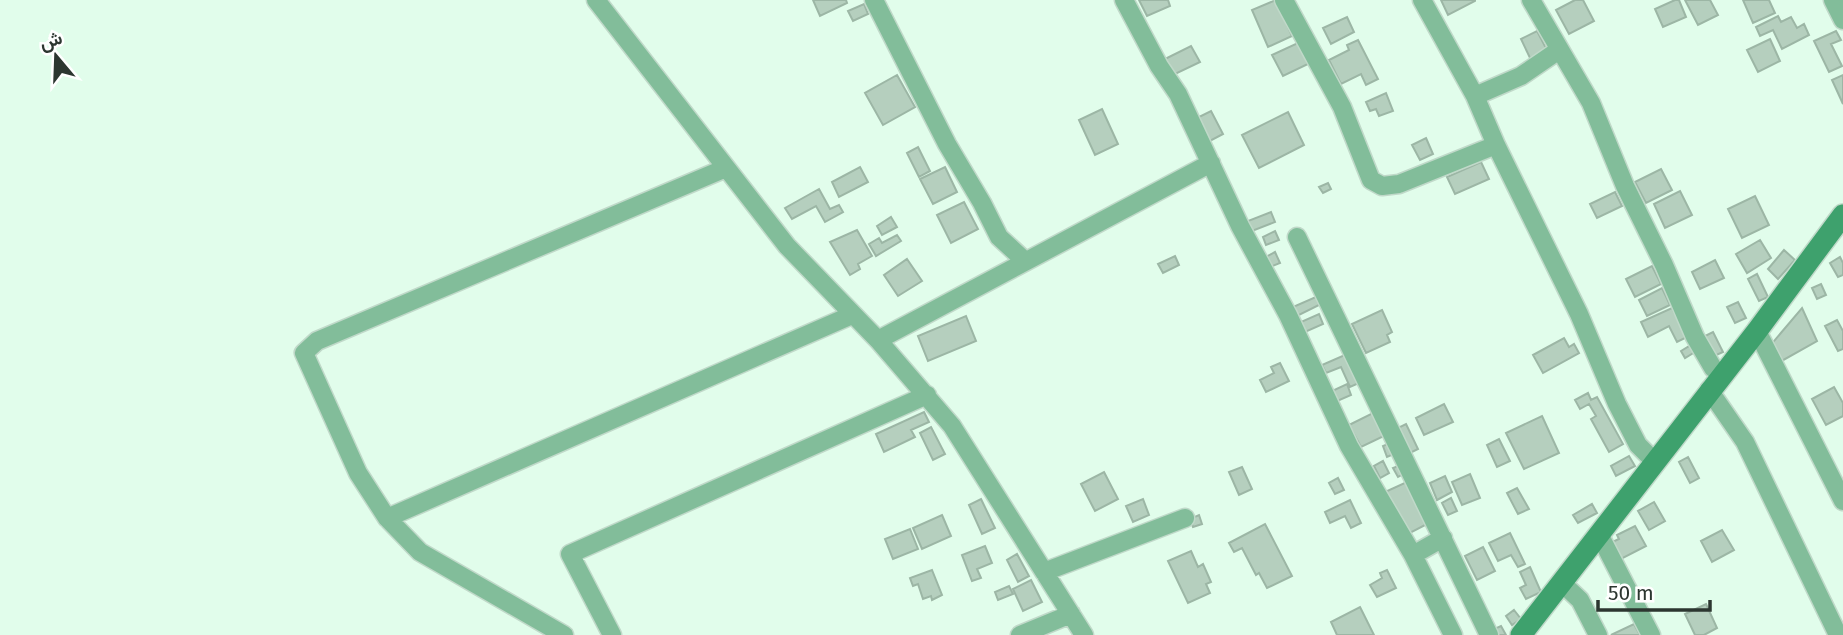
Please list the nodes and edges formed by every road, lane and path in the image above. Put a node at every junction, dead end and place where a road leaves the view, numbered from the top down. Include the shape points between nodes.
1 (596, 0) edge
2 (874, 0) edge
3 (1124, 0) edge
4 (1284, 0) edge
5 (1422, 0) edge
6 (1531, 0) edge
7 (1833, 0) edge
8 (1843, 20) edge
9 (1559, 50) junction
10 (1475, 96) junction
11 (1496, 145) junction
12 (1211, 163) junction
13 (726, 168) junction
14 (1843, 215) edge
15 (1297, 237) dead end
16 (1024, 260) junction
17 (852, 315) junction
18 (1757, 331) junction
19 (878, 340) junction
20 (1715, 382) junction
21 (927, 395) junction
22 (1655, 461) junction
23 (1843, 501) edge
24 (387, 518) junction
25 (1185, 518) dead end
26 (1600, 534) junction
27 (1443, 538) junction
28 (1413, 555) junction
29 (1044, 572) junction
30 (1562, 583) junction
31 (1071, 614) junction
32 (564, 635) edge
33 (612, 635) edge
34 (1020, 635) edge
35 (1084, 635) edge
36 (1453, 635) edge
37 (1489, 635) edge
38 (1521, 635) edge
39 (1598, 635) edge
40 (1651, 635) edge
41 (1838, 635) edge

1 - 13 street
2 - 16 street via 999,237
3 - 12 street
4 - 11 street via 1342,107 1371,180 1381,186 1398,184
5 - 10 street
6 - 9 street
7 - 8 street
9 - 10 street via 1521,76
9 - 20 street via 1591,103 1625,186 1713,368
10 - 11 street
11 - 22 street via 1579,314 1617,404 1638,445
12 - 16 street
12 - 28 street via 1349,446
13 - 17 street via 786,246
13 - 24 street via 317,341 304,353 358,473
14 - 18 street
15 - 27 street
16 - 19 street
17 - 19 street
17 - 24 street
18 - 20 street
18 - 23 street
19 - 21 street
20 - 22 street
20 - 41 street
21 - 29 street via 952,426
21 - 33 street via 570,554
22 - 26 street
24 - 32 street via 420,552
25 - 29 street
26 - 30 street
26 - 40 street
27 - 28 street
27 - 37 street
28 - 36 street
29 - 31 street
30 - 38 street
30 - 39 street via 1580,600
31 - 34 street
31 - 35 street

